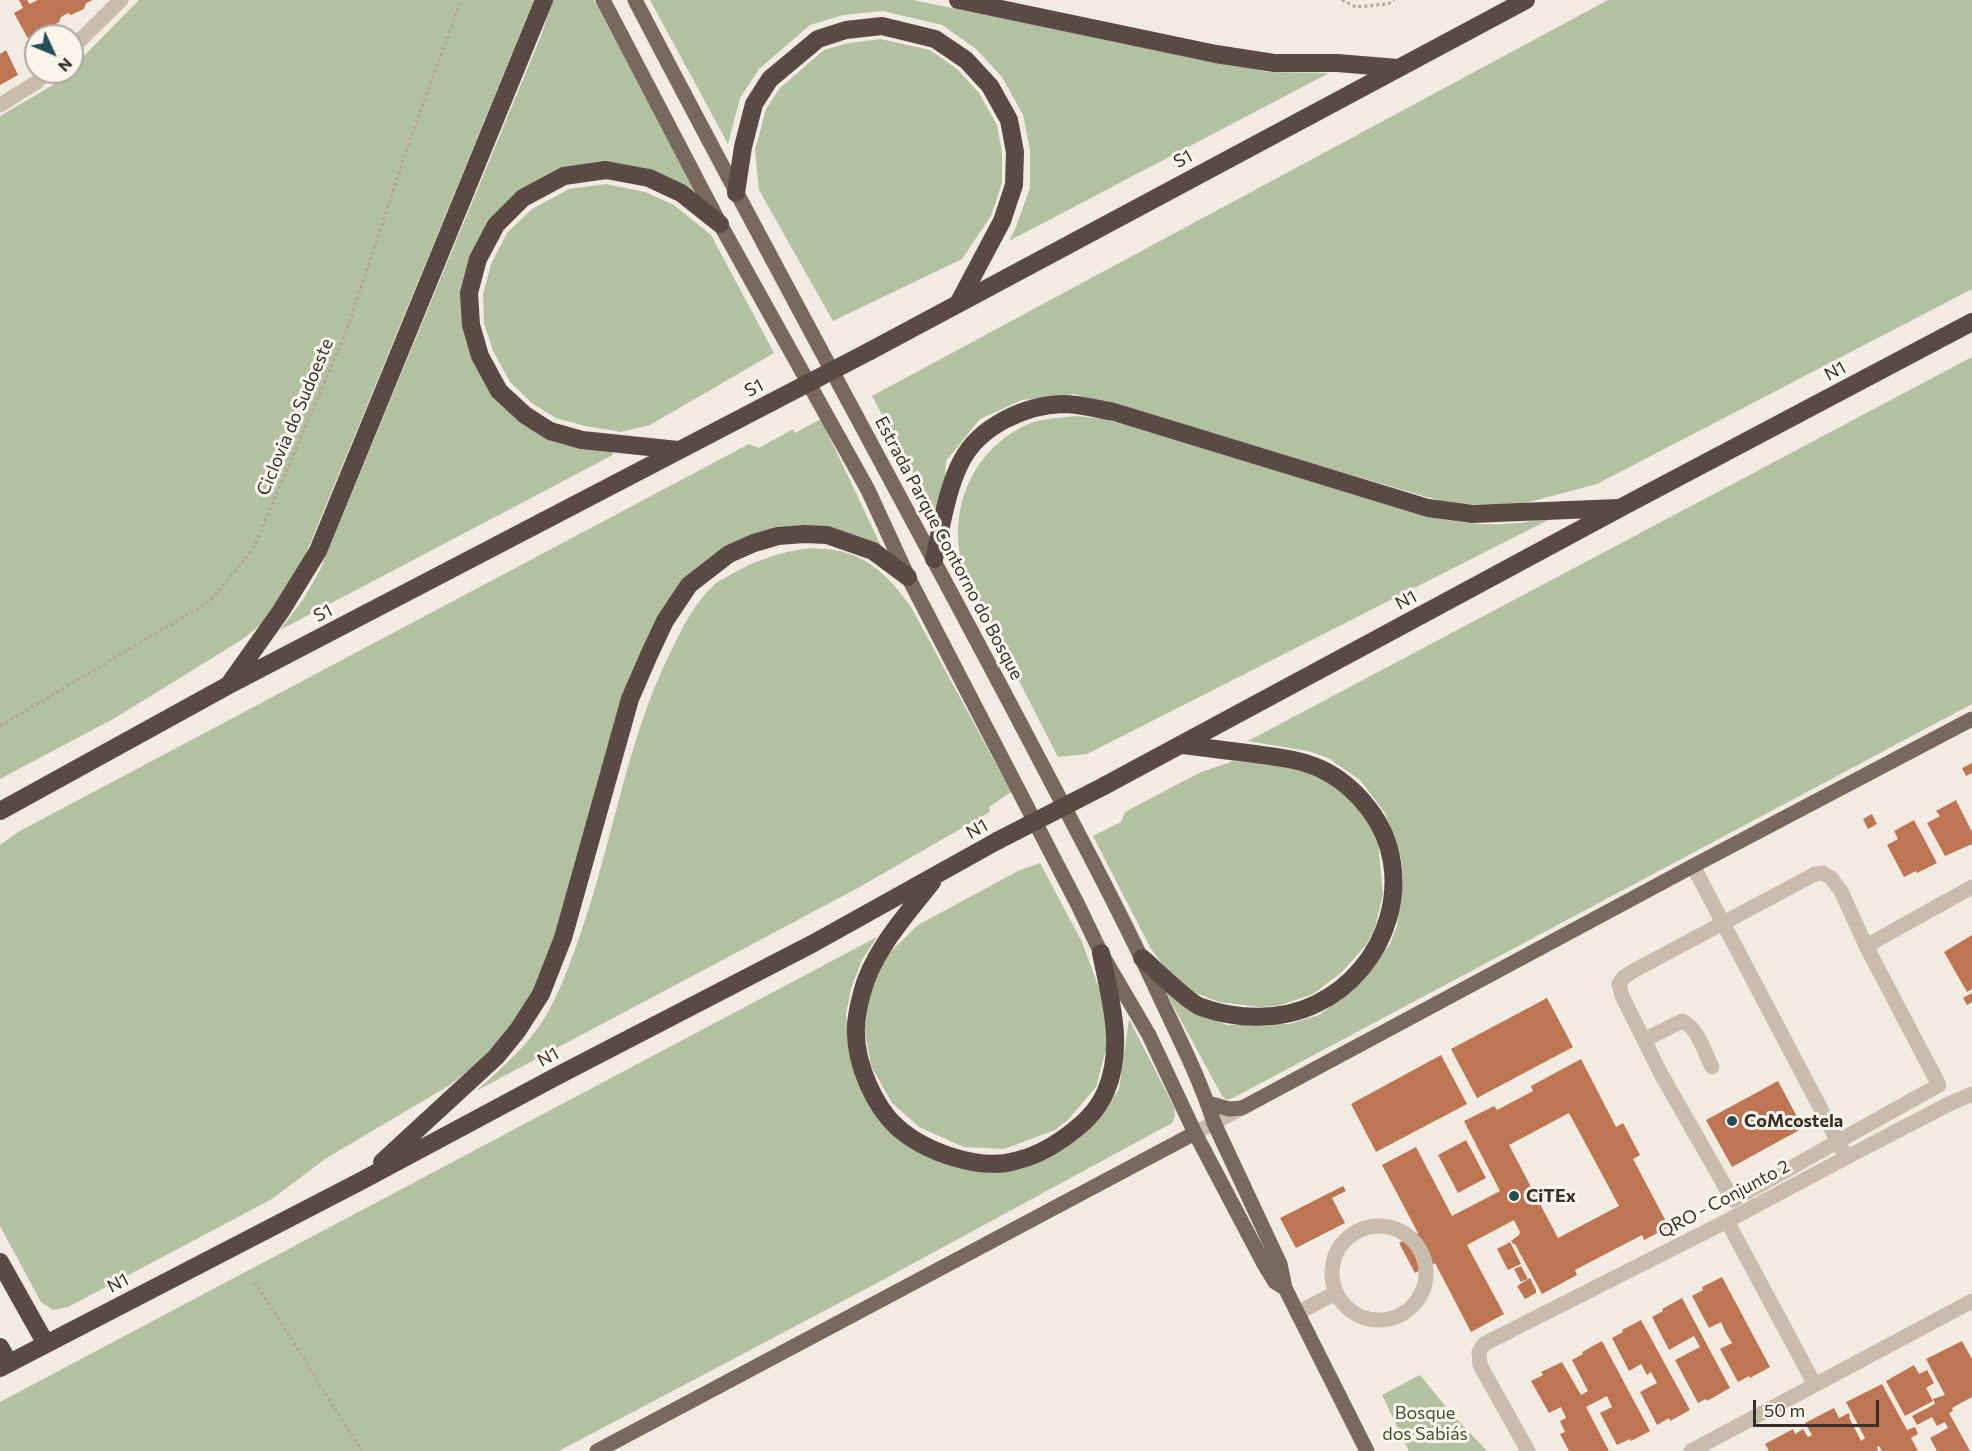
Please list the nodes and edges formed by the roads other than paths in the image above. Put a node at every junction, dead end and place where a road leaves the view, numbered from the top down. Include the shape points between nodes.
1 (122, 0) edge
2 (544, 0) edge
3 (603, 0) edge
4 (635, 0) edge
5 (958, 0) edge
6 (1526, 0) edge
7 (84, 36) edge
8 (1398, 68) junction
9 (34, 84) edge
10 (0, 105) edge
11 (736, 194) junction
12 (720, 224) junction
13 (960, 302) junction
14 (1972, 322) edge
15 (678, 450) junction
16 (1622, 507) junction
17 (934, 559) junction
18 (908, 577) junction
19 (227, 686) junction
20 (1972, 719) edge
21 (1183, 745) junction
22 (0, 811) edge
23 (1693, 866) junction
24 (936, 876) junction
25 (1972, 887) edge
26 (1724, 923) junction
27 (1866, 946) junction
28 (1101, 952) junction
29 (1142, 958) junction
30 (1644, 1040) junction
31 (1713, 1066) dead end
32 (1972, 1094) edge
33 (1208, 1103) junction
34 (1242, 1108) junction
35 (1203, 1128) junction
36 (1839, 1141) junction
37 (1846, 1156) junction
38 (361, 1181) junction
39 (1727, 1221) junction
40 (0, 1262) edge
41 (1285, 1288) junction
42 (1336, 1293) junction
43 (1972, 1301) edge
44 (1298, 1313) junction
45 (46, 1344) junction
46 (0, 1347) edge
47 (5, 1366) edge
48 (1815, 1385) junction
49 (597, 1451) edge
50 (1367, 1451) edge
51 (1528, 1451) edge
52 (1691, 1451) edge

1 - 7 street
2 - 19 highway via 318,551
3 - 12 main road
4 - 11 main road, Estrada Parque Contorno do Bosque
5 - 8 highway via 1274,63
6 - 8 highway, S1
8 - 13 highway, S1
9 - 10 street
11 - 13 highway via 754,104 770,79 818,39 846,30 882,26 935,39 966,60 990,86 1009,120 1015,152 1014,185 1002,221
11 - 17 main road, Estrada Parque Contorno do Bosque
12 - 15 highway via 681,193 649,178 606,170 564,176 524,198 496,225 478,259 469,293 471,325 480,356 499,391 525,415 550,431 582,440
12 - 18 main road via 868,490
13 - 15 highway, S1, bridge
14 - 16 highway, N1
15 - 19 highway, S1
16 - 17 highway via 1472,514 1428,508 1124,415 1063,404 1017,414 974,443 953,481
16 - 21 highway, N1
17 - 29 main road, Estrada Parque Contorno do Bosque
18 - 28 main road
18 - 38 highway via 873,551 826,535 804,534 778,536 729,554 689,585 665,621 630,699 563,938 541,994 496,1057
19 - 22 highway, S1
20 - 23 main road
21 - 24 highway, N1, bridge
21 - 29 highway via 1301,761 1321,769 1357,794 1375,817 1391,857 1395,884 1391,912 1374,951 1349,982 1315,1005 1291,1013 1237,1016 1198,1006
23 - 26 street
23 - 34 main road
24 - 28 highway via 879,954 862,992 856,1033 869,1088 882,1109 897,1127 939,1154 983,1163 1013,1162 1060,1141 1098,1107 1107,1090 1115,1045
24 - 38 highway, N1
25 - 27 street
26 - 27 street via 1823,873 1840,891
26 - 30 street via 1624,977 1619,984
26 - 36 street
27 - 36 street via 1939,1085
28 - 35 main road
29 - 33 main road, Estrada Parque Contorno do Bosque
30 - 31 street via 1682,1021 1688,1022
30 - 36 street via 1733,1200
32 - 37 street, QRO - Conjunto 2
33 - 34 main road
33 - 35 main road, Estrada Parque Contorno do Bosque
34 - 35 street
35 - 41 main road via 1248,1198 1280,1264
35 - 41 main road via 1264,1264 1275,1282
35 - 49 main road
36 - 37 street
37 - 39 street, QRO - Conjunto 2
38 - 45 highway, N1
39 - 48 street
39 - 51 street, QRO - Conjunto 2 via 1484,1344 1479,1352 1480,1365
40 - 45 highway
41 - 44 main road
42 - 42 street via 1346,1308 1363,1318 1383,1321 1402,1315 1416,1303 1425,1287 1427,1268 1422,1251 1394,1227 1376,1225 1358,1230 1334,1256 1331,1274
42 - 44 street
43 - 48 street
44 - 50 main road
45 - 47 highway, N1
46 - 47 highway
48 - 52 street

